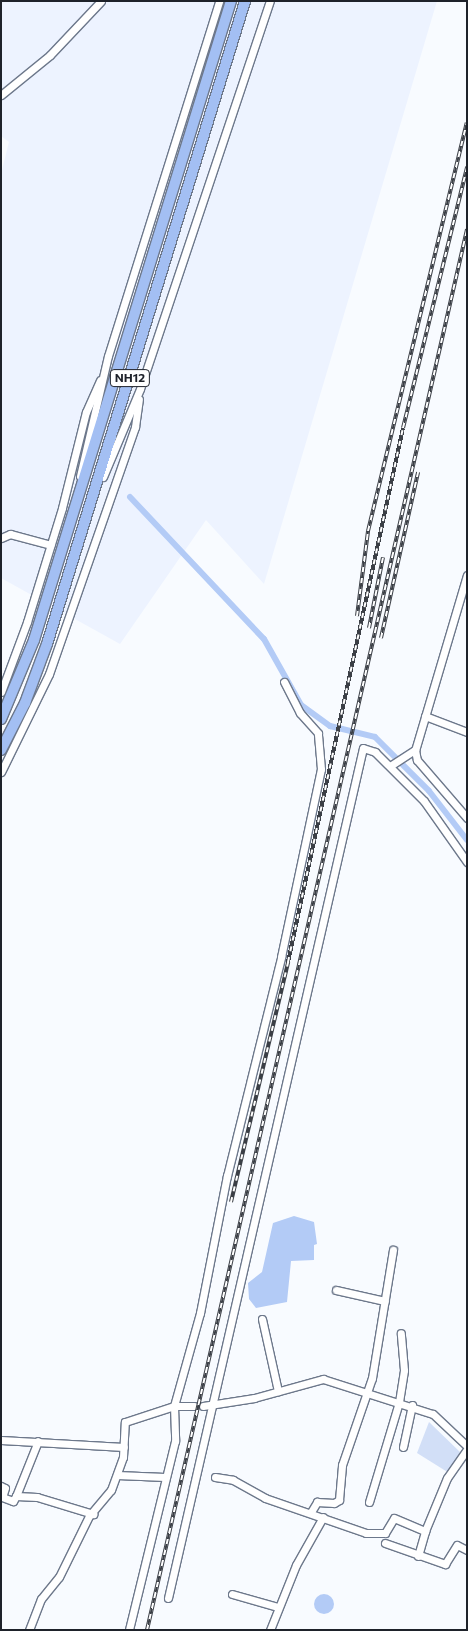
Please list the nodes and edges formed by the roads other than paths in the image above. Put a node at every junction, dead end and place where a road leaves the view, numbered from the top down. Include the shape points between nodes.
1 (101, 1) edge
2 (220, 1) edge
3 (231, 1) edge
4 (245, 1) edge
5 (270, 1) edge
6 (1, 95) edge
7 (105, 371) junction
8 (140, 389) junction
9 (94, 498) junction
10 (72, 518) junction
11 (1, 538) edge
12 (51, 545) junction
13 (467, 575) edge
14 (10, 670) junction
15 (1, 678) edge
16 (284, 682) dead end
17 (1, 692) edge
18 (425, 716) junction
19 (1, 720) edge
20 (467, 732) edge
21 (1, 750) edge
22 (415, 750) junction
23 (390, 766) junction
24 (1, 772) edge
25 (467, 818) edge
26 (467, 862) edge
27 (393, 1250) dead end
28 (336, 1290) dead end
29 (385, 1300) junction
30 (262, 1319) dead end
31 (401, 1334) dead end
32 (278, 1391) junction
33 (368, 1392) junction
34 (398, 1402) junction
35 (412, 1405) junction
36 (174, 1406) junction
37 (194, 1406) dead end
38 (206, 1406) junction
39 (1, 1440) edge
40 (38, 1441) junction
41 (124, 1447) junction
42 (403, 1447) dead end
43 (467, 1448) edge
44 (117, 1475) junction
45 (165, 1477) junction
46 (215, 1477) dead end
47 (1, 1486) edge
48 (16, 1496) junction
49 (369, 1502) dead end
50 (311, 1512) junction
51 (93, 1514) junction
52 (323, 1517) junction
53 (425, 1531) junction
54 (385, 1544) dead end
55 (467, 1550) edge
56 (418, 1556) junction
57 (232, 1594) dead end
58 (168, 1598) dead end
59 (278, 1607) junction
60 (30, 1630) edge
61 (129, 1630) edge
62 (270, 1630) edge

1 - 6 street via 50,55
2 - 7 street
3 - 10 highway, NH12
4 - 9 highway, NH12
5 - 8 street
7 - 10 street
7 - 12 street via 86,412
8 - 9 street
8 - 24 street via 135,427 55,659 33,714
9 - 21 highway, NH12 via 47,644 25,703
10 - 19 highway, NH12 via 34,640
11 - 12 street via 10,534
12 - 14 street
13 - 18 street
14 - 15 street
14 - 17 street
16 - 36 street via 300,714 318,733 321,769 281,957 227,1176 204,1294
18 - 20 street
18 - 22 street
22 - 23 street
22 - 25 street via 417,760
23 - 26 street via 424,802
23 - 38 street via 363,748
27 - 29 street
28 - 29 street
29 - 33 street
30 - 32 street
31 - 34 street via 404,1370
32 - 33 street via 323,1379
32 - 38 street
33 - 34 street
33 - 50 street via 342,1465 339,1500 334,1503 316,1502
34 - 35 street
34 - 49 street
35 - 42 street
35 - 43 street via 433,1414
36 - 37 street
36 - 41 street via 124,1422
36 - 45 street via 174,1441
38 - 58 street
39 - 40 street
40 - 41 street
40 - 48 street
41 - 44 street
43 - 53 street via 447,1478
44 - 45 street
44 - 51 street
45 - 61 street
46 - 50 street
47 - 48 street via 5,1488 2,1497 13,1501
48 - 51 street via 68,1504
50 - 52 street
51 - 60 street via 55,1584 41,1599
52 - 53 street via 366,1533 385,1533 394,1518
52 - 59 street
53 - 56 street
54 - 56 street
55 - 56 street via 457,1545 445,1564
57 - 59 street
59 - 62 street

